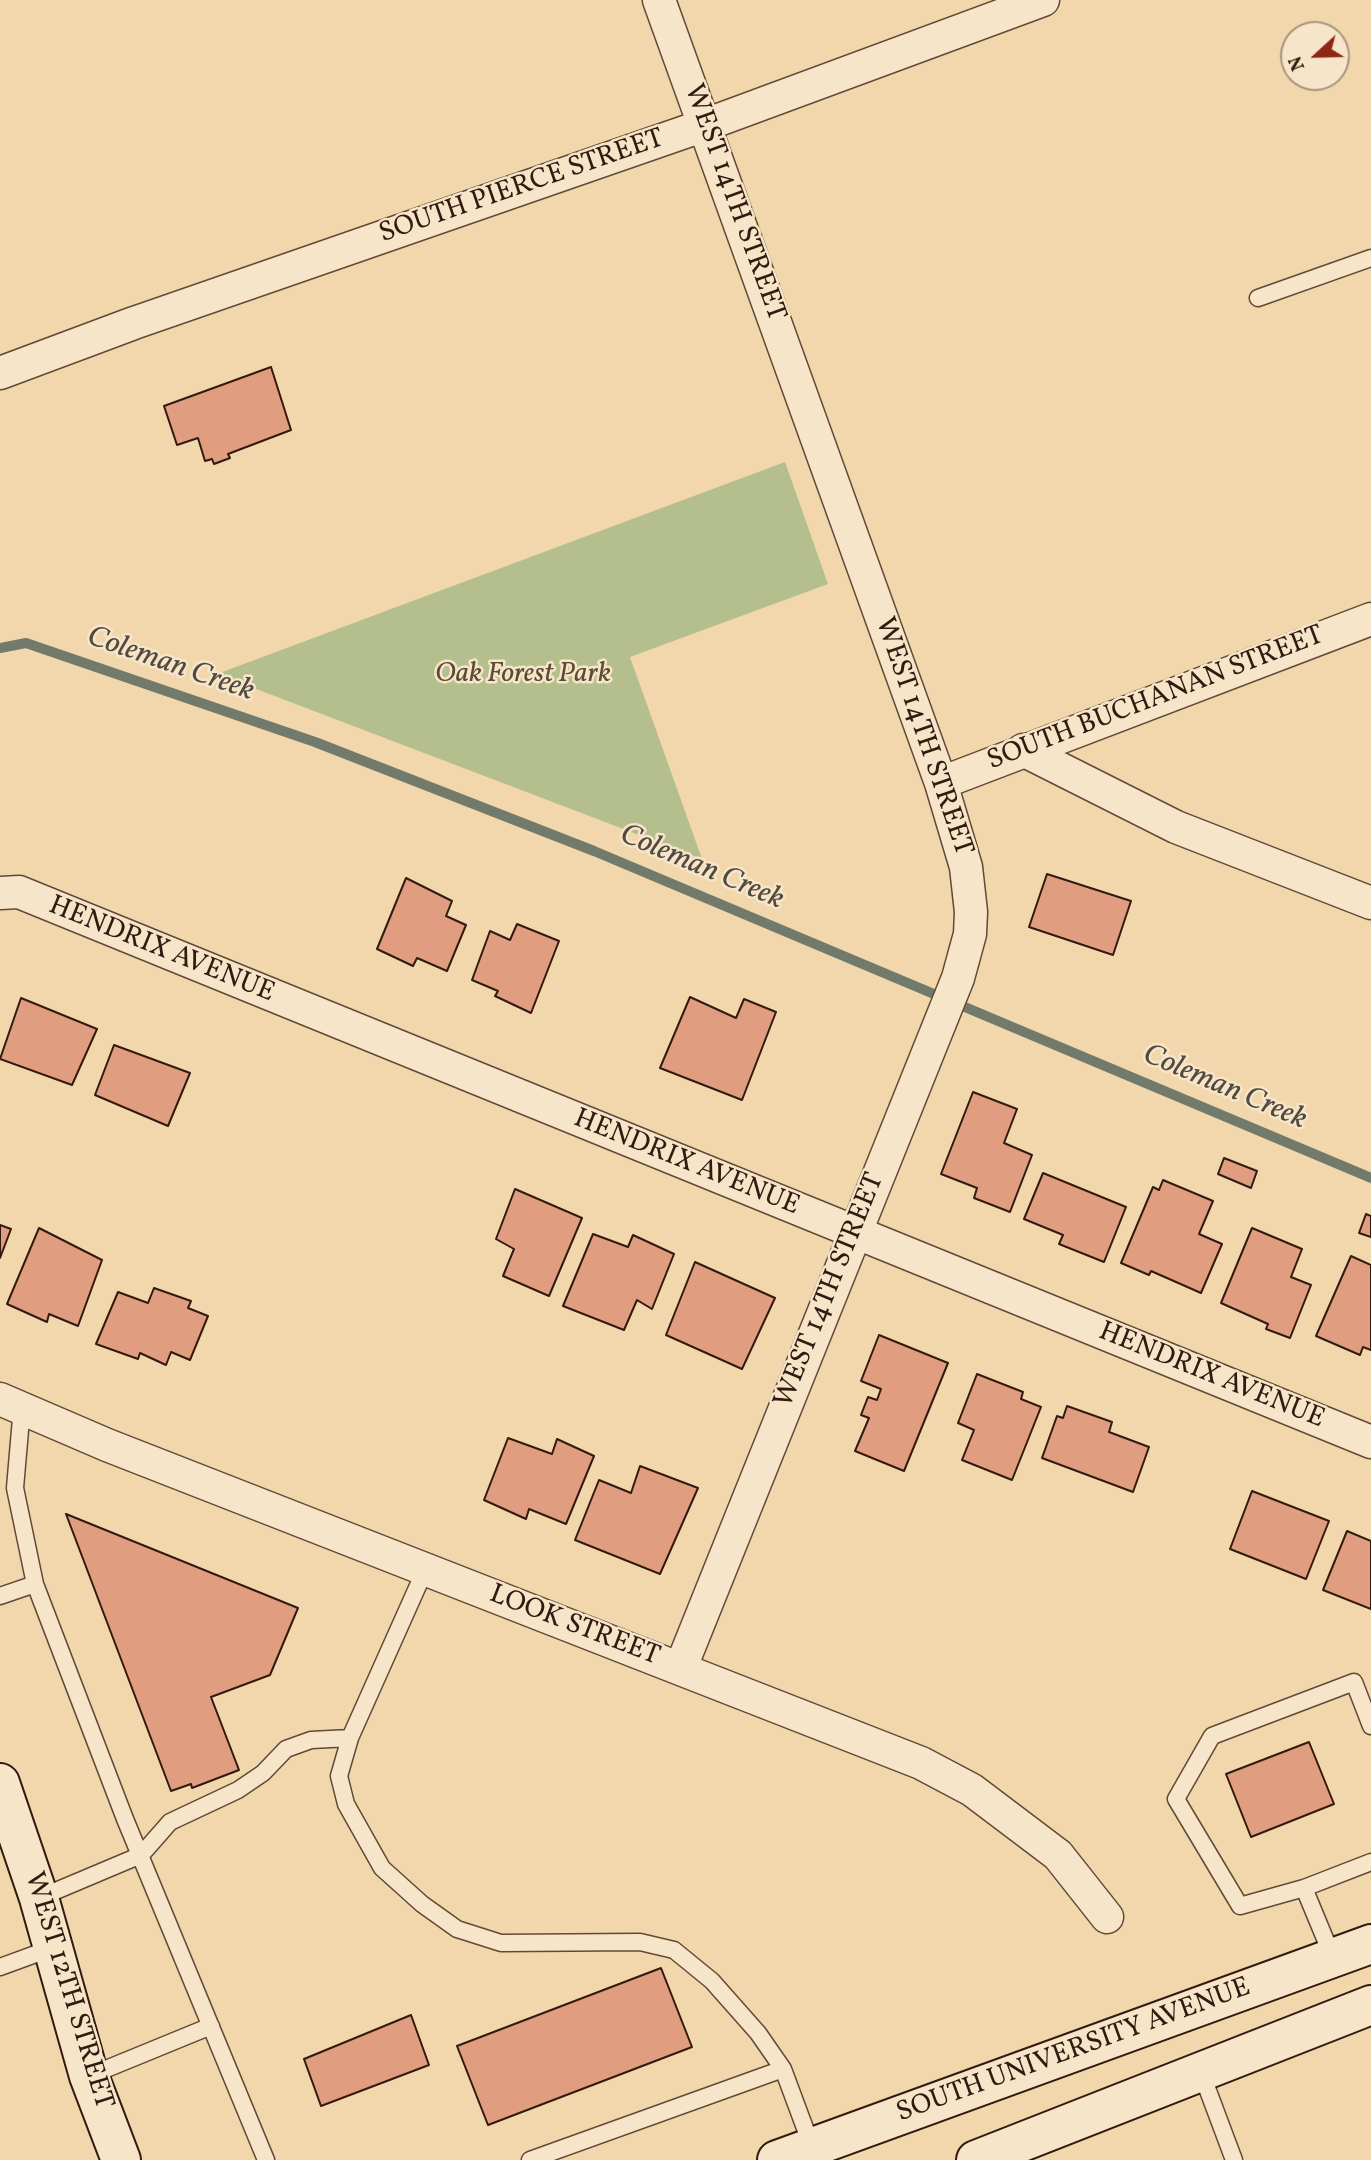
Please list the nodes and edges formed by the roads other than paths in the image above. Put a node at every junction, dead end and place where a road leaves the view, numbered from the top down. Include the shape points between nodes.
1 (659, 0) edge
2 (1044, 0) edge
3 (705, 125) junction
4 (1371, 258) edge
5 (1258, 298) dead end
6 (0, 373) edge
7 (1371, 618) edge
8 (1023, 750) junction
9 (941, 783) junction
10 (0, 893) edge
11 (1371, 903) edge
12 (855, 1231) junction
13 (11, 1403) edge
14 (1371, 1442) edge
15 (425, 1570) junction
16 (35, 1584) junction
17 (0, 1596) edge
18 (681, 1667) junction
19 (1371, 1726) edge
20 (350, 1738) junction
21 (2, 1792) edge
22 (141, 1855) junction
23 (1371, 1862) edge
24 (1304, 1888) junction
25 (38, 1898) junction
26 (1107, 1917) dead end
27 (1371, 1944) edge
28 (52, 1948) junction
29 (1333, 1958) junction
30 (0, 1967) edge
31 (1369, 2010) edge
32 (211, 2026) junction
33 (783, 2069) junction
34 (1201, 2072) junction
35 (89, 2076) junction
36 (812, 2147) junction
37 (121, 2160) edge
38 (267, 2160) edge
39 (530, 2160) edge
40 (777, 2160) edge
41 (976, 2160) edge
42 (1234, 2160) edge

1 - 3 street, WEST 14TH STREET
2 - 3 street, SOUTH PIERCE STREET
3 - 6 street, SOUTH PIERCE STREET
3 - 9 street, WEST 14TH STREET
4 - 5 lane
7 - 8 street, SOUTH BUCHANAN STREET
8 - 9 street, SOUTH BUCHANAN STREET
8 - 11 street via 1176,827
9 - 12 street, WEST 14TH STREET via 967,867 970,934 958,978
10 - 12 street, HENDRIX AVENUE via 19,892
12 - 14 street, HENDRIX AVENUE
12 - 18 street, WEST 14TH STREET
13 - 15 street, LOOK STREET via 107,1446
13 - 16 lane via 15,1488
15 - 18 street, LOOK STREET
15 - 20 lane
16 - 17 lane
16 - 22 lane
18 - 26 street, LOOK STREET via 921,1763 972,1790 1058,1855
19 - 24 lane via 1354,1682 1212,1736 1176,1799 1240,1906
20 - 22 lane via 311,1740 286,1749 238,1790 170,1822
20 - 33 lane via 339,1776 346,1804 382,1868 422,1904 457,1929 501,1943 640,1942 674,1950 712,1980
21 - 25 main road, WEST 12TH STREET
22 - 25 lane
22 - 32 lane
23 - 24 lane
24 - 29 lane
25 - 28 main road, WEST 12TH STREET
27 - 29 main road, SOUTH UNIVERSITY AVENUE
28 - 30 lane
28 - 35 main road, WEST 12TH STREET
29 - 36 main road, SOUTH UNIVERSITY AVENUE
31 - 34 main road
32 - 35 lane
32 - 38 lane
33 - 36 lane
33 - 39 lane
34 - 41 main road
34 - 42 lane
35 - 37 main road, WEST 12TH STREET
36 - 40 main road, SOUTH UNIVERSITY AVENUE

